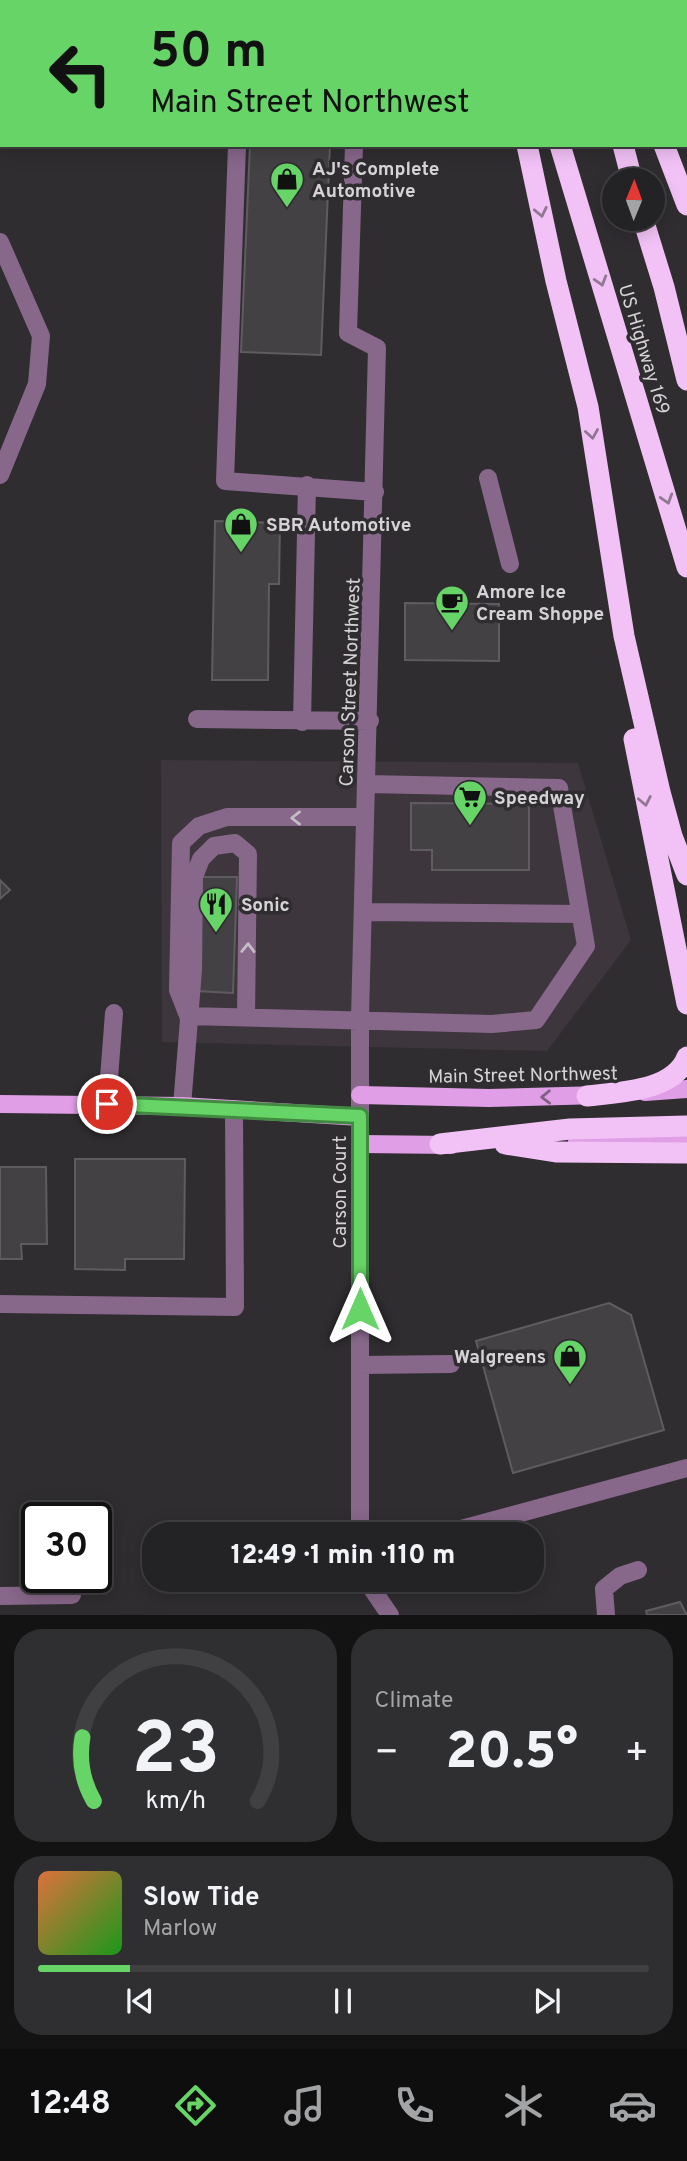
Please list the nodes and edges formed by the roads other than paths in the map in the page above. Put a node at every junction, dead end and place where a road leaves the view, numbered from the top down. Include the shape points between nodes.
1 (237, 147) edge
2 (354, 147) edge
3 (527, 147) edge
4 (561, 147) edge
5 (623, 147) edge
6 (665, 147) edge
7 (629, 168) edge
8 (687, 205) edge
9 (647, 231) edge
10 (0, 242) edge
11 (687, 380) edge
12 (0, 475) edge
13 (488, 478) dead end
14 (307, 485) junction
15 (375, 492) junction
16 (510, 564) dead end
17 (687, 567) edge
18 (624, 636) junction
19 (197, 719) dead end
20 (370, 721) junction
21 (302, 722) junction
22 (367, 784) junction
23 (365, 817) junction
24 (687, 875) edge
25 (364, 912) junction
26 (579, 914) junction
27 (687, 1004) edge
28 (114, 1013) dead end
29 (188, 1016) junction
30 (246, 1016) junction
31 (360, 1018) junction
32 (687, 1057) edge
33 (687, 1089) edge
34 (360, 1094) junction
35 (587, 1096) junction
36 (0, 1104) edge
37 (107, 1104) junction
38 (183, 1106) junction
39 (234, 1109) junction
40 (360, 1116) junction
41 (687, 1126) edge
42 (687, 1140) edge
43 (360, 1143) junction
44 (440, 1144) junction
45 (505, 1144) junction
46 (687, 1153) edge
47 (0, 1304) edge
48 (451, 1364) dead end
49 (360, 1365) junction
50 (687, 1468) edge
51 (360, 1522) edge
52 (487, 1522) edge
53 (638, 1570) dead end
54 (374, 1592) edge
55 (0, 1595) edge
56 (72, 1595) dead end
57 (390, 1615) edge
58 (606, 1615) edge

1 - 14 street via 225,481
2 - 15 street, Carson Street Northwest via 348,333 377,348
3 -> 18 highway via 588,407
4 -> 17 highway, US Highway 169
5 - 7 highway
6 - 8 highway
9 - 11 highway, US Highway 169
10 - 12 street via 41,336 37,384
13 - 16 street
14 - 15 street
14 - 21 street
15 - 20 street, Carson Street Northwest
18 - 24 highway via 666,814
18 -> 27 highway via 625,682 640,772
19 - 21 street
20 - 21 street
20 - 22 street, Carson Street Northwest
22 - 23 street, Carson Street Northwest
22 - 26 street via 559,788
23 - 25 street, Carson Street Northwest
23 -> 29 street via 227,817 199,826 181,843 178,990
25 - 26 street
25 - 31 street, Carson Street Northwest
26 - 31 street via 586,946 536,1020 492,1024
28 - 37 street
29 - 30 street
30 -> 29 street via 250,870 248,854 234,843 214,846 201,859 194,877
29 - 38 street
30 - 31 street
31 - 34 street, Carson Court
32 - 35 highway via 684,1066 668,1079 646,1088
33 - 35 main road, Main Street Northwest
35 -> 34 main road, Main Street Northwest
34 - 40 street, Carson Court
36 - 37 main road
37 - 38 main road
38 - 39 main road
39 - 40 main road
39 - 47 street via 235,1307
40 - 43 street, Carson Court
41 - 44 highway via 569,1129
42 - 45 main road
43 - 44 main road
43 - 49 street, Carson Court
44 - 45 main road
45 - 46 highway via 556,1152
48 - 49 street
49 - 51 street, Carson Court
50 - 52 street
53 - 58 street via 620,1576 604,1589
54 - 57 street
55 - 56 street

